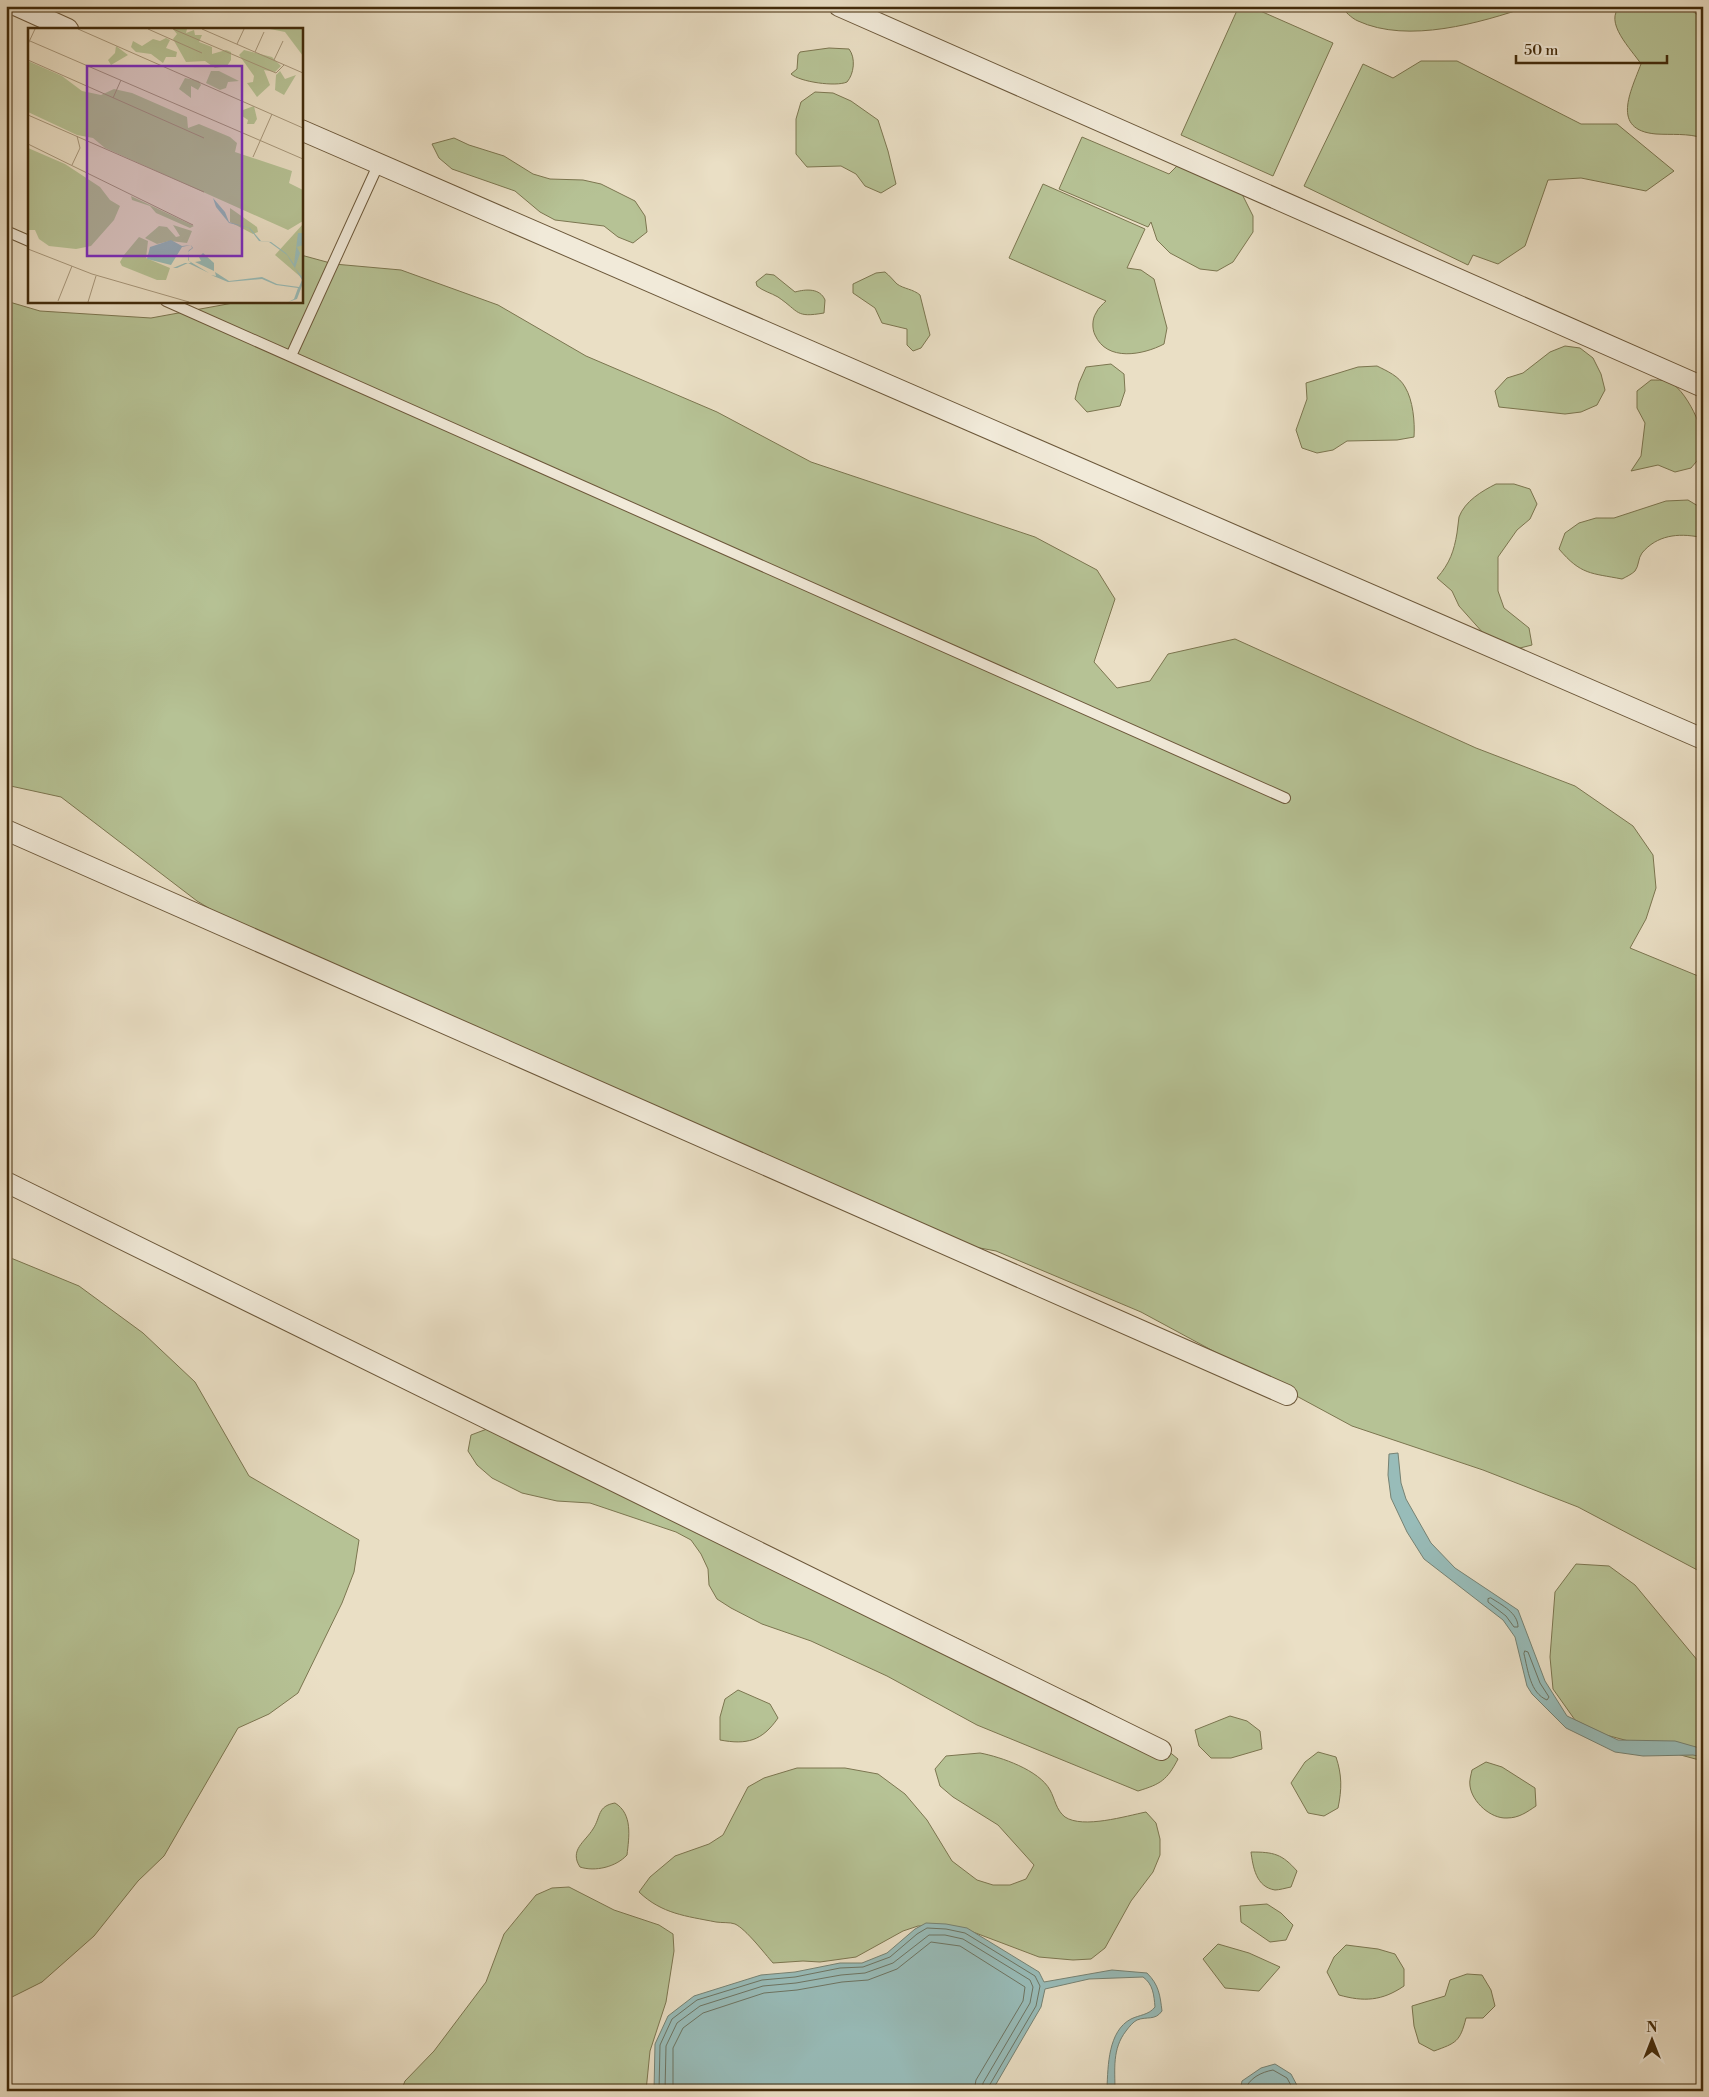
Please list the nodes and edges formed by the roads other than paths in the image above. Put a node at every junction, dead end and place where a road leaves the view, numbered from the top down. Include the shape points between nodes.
1 (16, 6) edge
2 (839, 6) edge
3 (66, 28) edge
4 (302, 130) edge
5 (379, 163) junction
6 (6, 231) edge
7 (28, 241) edge
8 (168, 302) edge
9 (290, 356) junction
10 (1703, 387) edge
11 (1703, 739) edge
12 (1285, 798) dead end
13 (6, 830) edge
14 (6, 1182) edge
15 (1287, 1395) dead end
16 (1161, 1750) dead end

1 - 3 street
2 - 10 street
4 - 5 street
5 - 9 lane
5 - 11 street
6 - 7 lane
8 - 9 lane
9 - 12 lane
13 - 15 street
14 - 16 street

